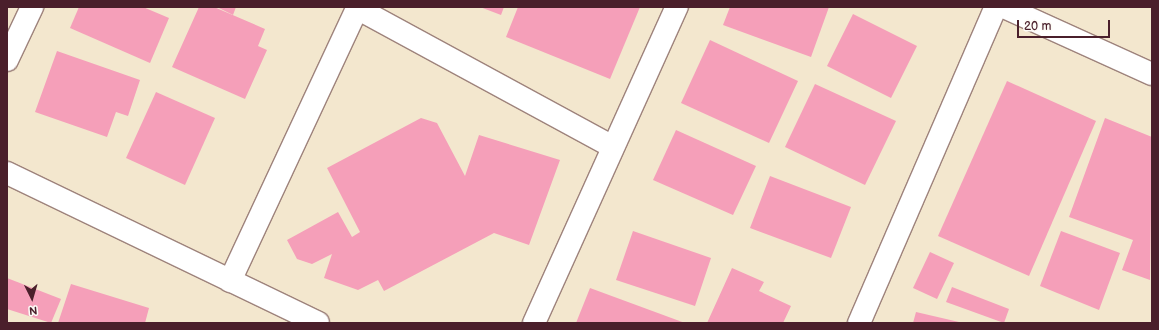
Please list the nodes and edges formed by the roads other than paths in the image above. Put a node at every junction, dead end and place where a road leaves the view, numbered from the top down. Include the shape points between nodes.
1 (32, 7) edge
2 (677, 7) edge
3 (996, 7) edge
4 (1004, 7) edge
5 (357, 8) edge
6 (7, 60) edge
7 (1152, 74) edge
8 (613, 147) junction
9 (7, 173) edge
10 (230, 281) junction
11 (308, 321) edge
12 (534, 323) edge
13 (859, 323) edge

1 - 6 street
2 - 8 street
3 - 13 street
4 - 7 street
5 - 8 street
5 - 10 street
8 - 12 street
9 - 10 street
10 - 11 street

